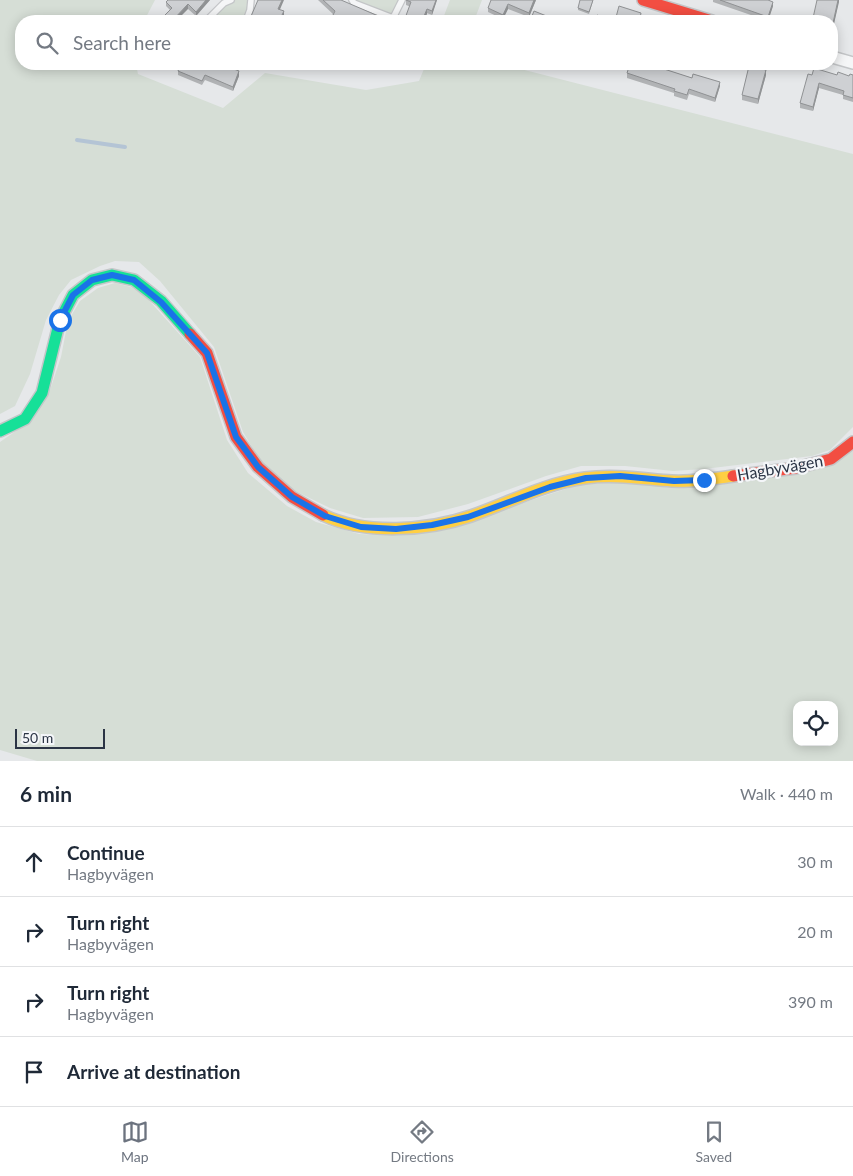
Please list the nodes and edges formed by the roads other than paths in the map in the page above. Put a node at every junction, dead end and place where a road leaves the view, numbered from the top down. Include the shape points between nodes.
1 (231, 0) edge
2 (251, 0) edge
3 (352, 0) edge
4 (402, 0) edge
5 (643, 0) edge
6 (212, 15) edge
7 (248, 15) edge
8 (386, 15) edge
9 (395, 15) edge
10 (692, 15) edge
11 (838, 59) edge
12 (853, 63) edge
13 (0, 431) edge
14 (853, 442) edge

1 - 6 lane via 224,2
2 - 7 lane
3 - 8 lane
4 - 9 lane
5 - 10 street
11 - 12 street
13 - 14 street, Hagbyvägen via 25,418 42,393 60,320 73,295 92,280 112,275 134,280 161,302 207,353 236,437 258,467 292,497 325,516 361,527 396,529 432,525 468,517 550,487 586,478 620,476 704,480 796,468 832,459

